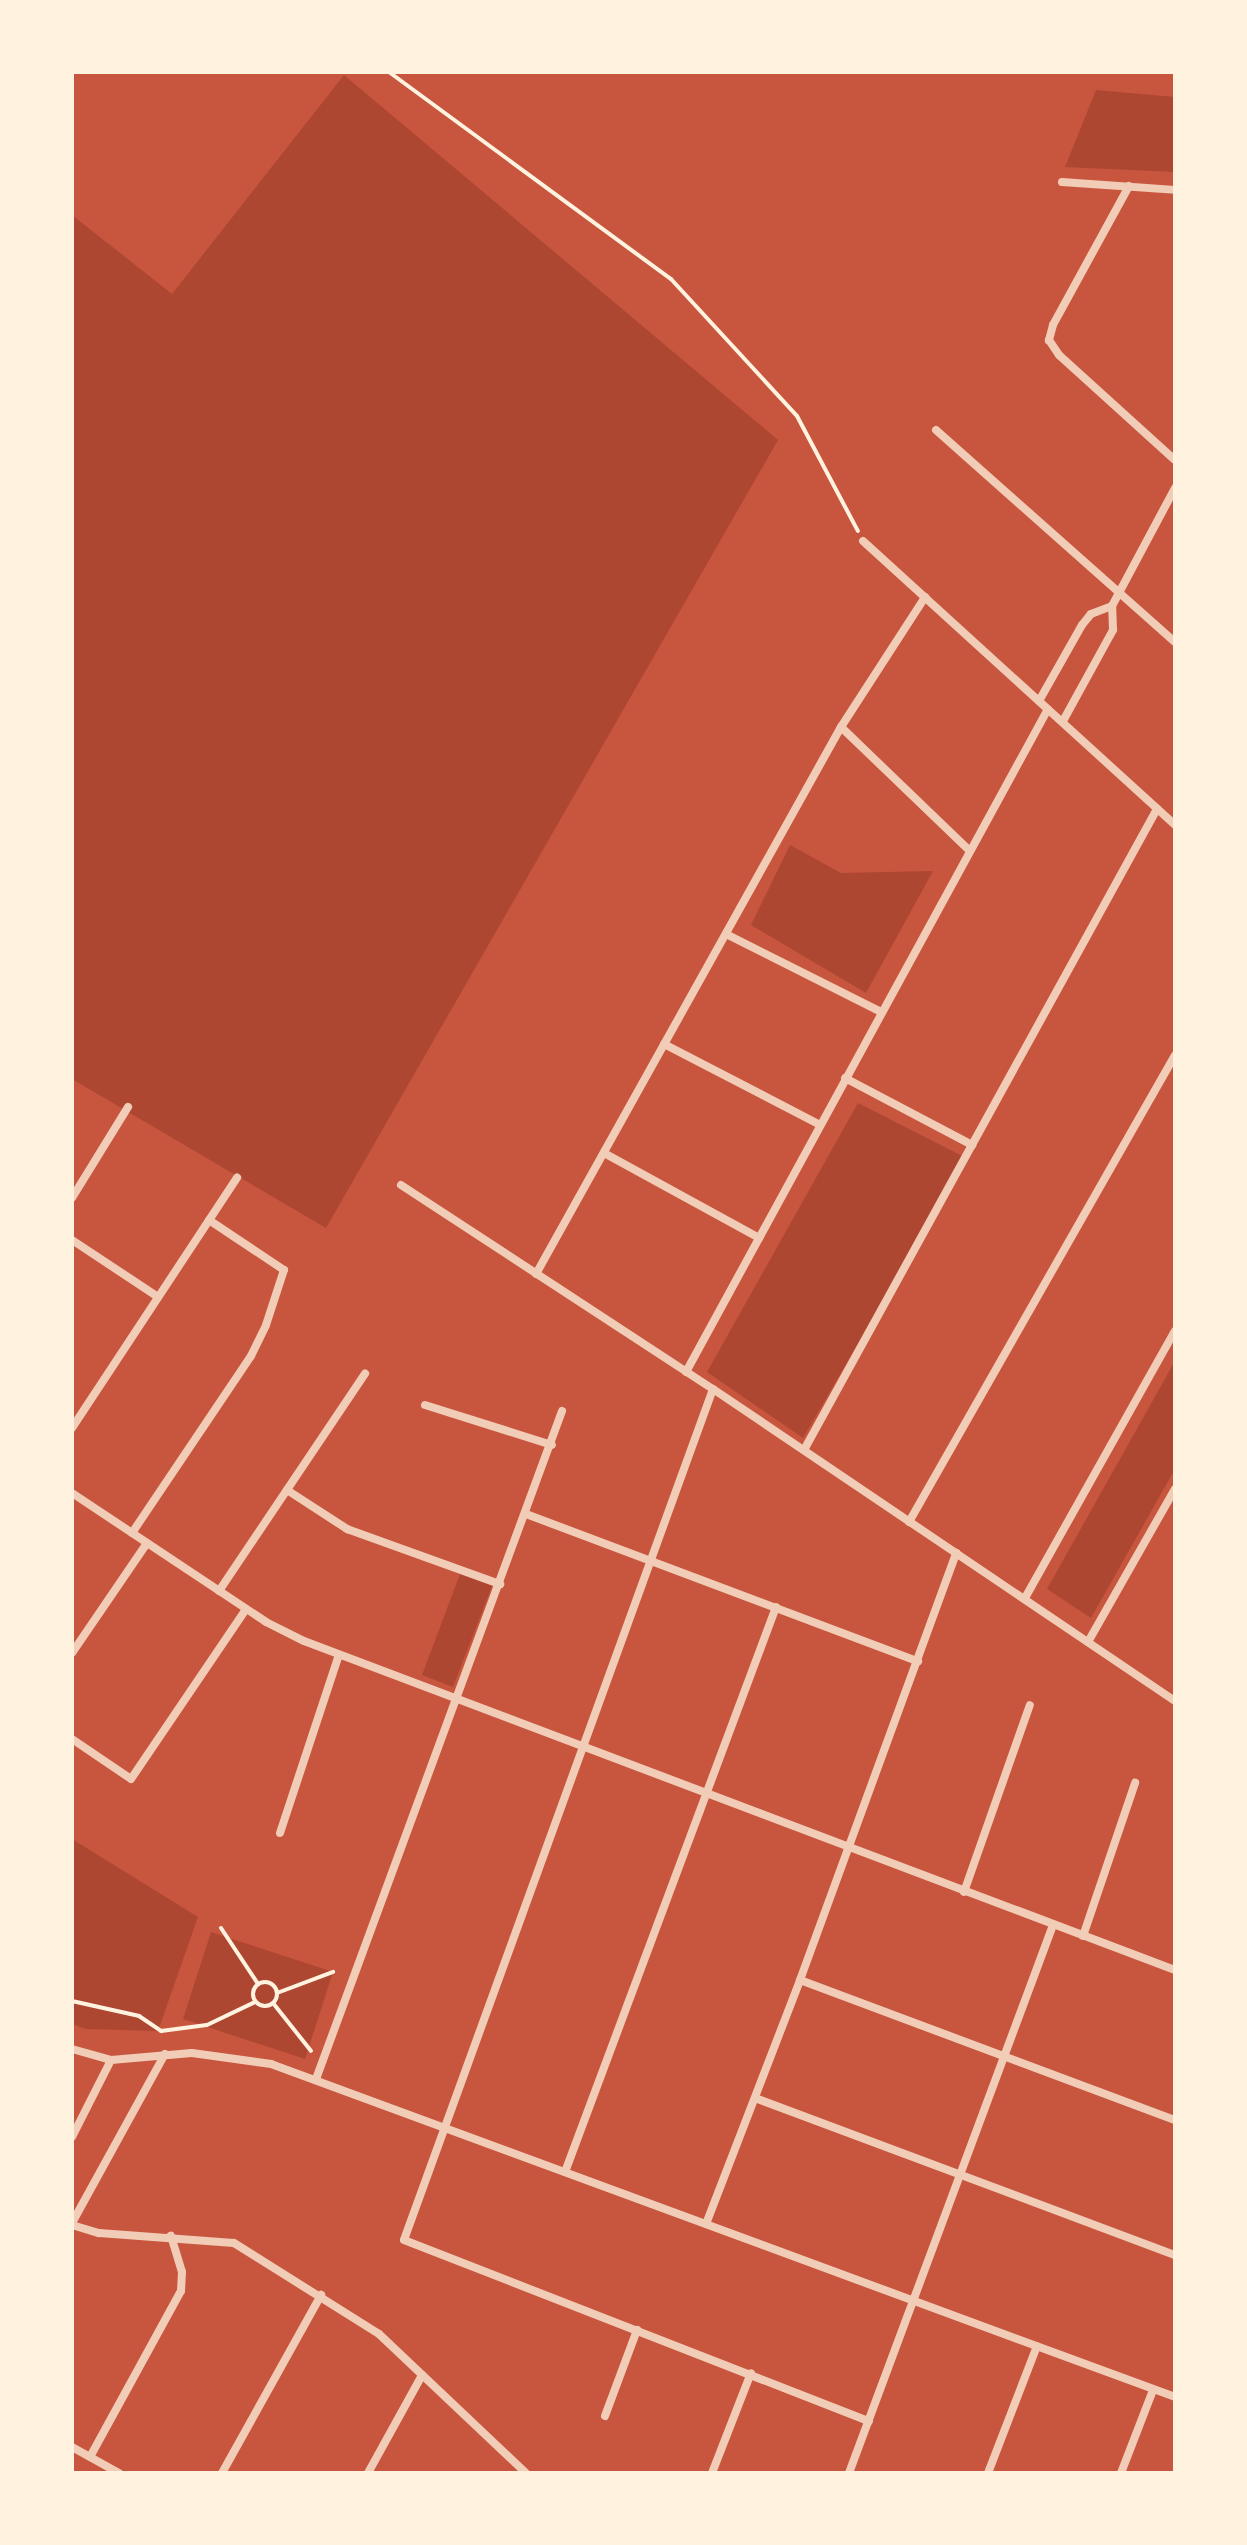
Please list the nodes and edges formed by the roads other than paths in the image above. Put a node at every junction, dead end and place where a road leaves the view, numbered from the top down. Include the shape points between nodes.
1 (1062, 182) dead end
2 (1129, 186) junction
3 (1175, 190) edge
4 (936, 430) dead end
5 (1175, 460) edge
6 (1175, 488) edge
7 (863, 541) road end
8 (1119, 593) junction
9 (925, 597) junction
10 (1112, 606) junction
11 (1175, 642) edge
12 (1039, 701) junction
13 (1048, 709) junction
14 (1063, 721) junction
15 (841, 727) junction
16 (1157, 809) junction
17 (1175, 825) edge
18 (969, 850) junction
19 (726, 934) junction
20 (881, 1012) junction
21 (664, 1044) junction
22 (1175, 1055) edge
23 (845, 1078) junction
24 (128, 1107) dead end
25 (820, 1125) junction
26 (972, 1145) junction
27 (604, 1153) junction
28 (237, 1178) dead end
29 (401, 1185) dead end
30 (72, 1198) edge
31 (209, 1220) junction
32 (759, 1238) junction
33 (72, 1240) edge
34 (536, 1274) junction
35 (158, 1297) junction
36 (1175, 1331) edge
37 (686, 1372) junction
38 (365, 1374) dead end
39 (713, 1389) junction
40 (425, 1405) dead end
41 (562, 1411) dead end
42 (72, 1428) edge
43 (552, 1445) junction
44 (804, 1450) junction
45 (1175, 1489) edge
46 (287, 1490) junction
47 (72, 1493) edge
48 (526, 1514) junction
49 (909, 1522) junction
50 (132, 1533) junction
51 (147, 1543) junction
52 (956, 1553) junction
53 (651, 1560) junction
54 (500, 1584) junction
55 (219, 1591) junction
56 (1025, 1598) junction
57 (776, 1607) junction
58 (246, 1609) junction
59 (1088, 1642) junction
60 (72, 1653) edge
61 (339, 1655) junction
62 (918, 1661) junction
63 (457, 1698) junction
64 (1175, 1701) edge
65 (1030, 1705) dead end
66 (72, 1739) edge
67 (583, 1748) junction
68 (1135, 1783) dead end
69 (706, 1794) junction
70 (280, 1833) dead end
71 (848, 1849) junction
72 (964, 1892) junction
73 (1053, 1925) junction
74 (1083, 1936) junction
75 (1175, 1970) edge
76 (800, 1980) junction
77 (72, 2049) edge
78 (165, 2054) junction
79 (1005, 2057) junction
80 (111, 2060) junction
81 (316, 2079) junction
82 (755, 2098) junction
83 (1175, 2120) edge
84 (445, 2127) junction
85 (72, 2137) edge
86 (565, 2172) junction
87 (961, 2176) junction
88 (72, 2202) edge
89 (80, 2208) junction
90 (72, 2224) edge
91 (706, 2224) junction
92 (171, 2236) junction
93 (1175, 2255) edge
94 (321, 2295) junction
95 (913, 2300) junction
96 (637, 2330) junction
97 (1037, 2346) junction
98 (751, 2373) junction
99 (422, 2375) junction
100 (1153, 2390) junction
101 (1175, 2397) edge
102 (605, 2416) dead end
103 (869, 2421) junction
104 (72, 2447) edge
105 (90, 2457) junction
106 (516, 2463) junction
107 (119, 2473) edge
108 (222, 2473) edge
109 (368, 2473) edge
110 (511, 2473) edge
111 (526, 2473) edge
112 (712, 2473) edge
113 (849, 2473) edge
114 (988, 2473) edge
115 (1121, 2473) edge

1 - 2 street
2 - 3 street
2 - 5 street via 1049,340
4 - 8 street
6 - 8 street
7 - 9 street
8 - 10 street
8 - 11 street
9 - 12 street
9 - 15 street
10 - 12 street via 1091,614 1082,625
10 - 14 street via 1113,630
12 - 13 street
13 - 14 street
13 - 18 street
14 - 16 street
15 - 18 street
15 - 19 street
16 - 17 street
16 - 26 street
18 - 20 street
19 - 20 street
19 - 21 street
20 - 23 street
21 - 25 street
21 - 27 street
22 - 49 street
23 - 25 street
23 - 26 street
24 - 30 street
25 - 32 street
26 - 44 street
27 - 32 street
27 - 34 street
28 - 31 street
29 - 34 street
31 - 35 street
31 - 50 street via 284,1270 251,1356
32 - 37 street
33 - 35 street
34 - 37 street
35 - 42 street
36 - 56 street
37 - 39 street
38 - 46 street
39 - 44 street
39 - 53 street
40 - 43 street
41 - 43 street
43 - 48 street
44 - 49 street
45 - 59 street
46 - 54 street via 347,1529
46 - 55 street
47 - 50 street
48 - 53 street
48 - 54 street
49 - 52 street
50 - 51 street
51 - 55 street
51 - 60 street
52 - 56 street
52 - 62 street
53 - 57 street
53 - 67 street
54 - 63 street
55 - 58 street
56 - 59 street
57 - 62 street
57 - 69 street
58 - 61 street
58 - 66 street via 131,1779
59 - 64 street
61 - 63 street
61 - 70 street
62 - 71 street
63 - 67 street
63 - 81 street
65 - 72 street
67 - 69 street
67 - 84 street
68 - 74 street
69 - 71 street
69 - 86 street
71 - 72 street
71 - 76 street
72 - 73 street
73 - 74 street
73 - 79 street
74 - 75 street
76 - 79 street
76 - 82 street
77 - 80 street
78 - 80 street
78 - 81 street via 247,2059
78 - 89 street
79 - 83 street
79 - 87 street
80 - 85 street
81 - 84 street
82 - 87 street
82 - 91 street
84 - 86 street
84 - 96 street via 404,2240
86 - 91 street
87 - 93 street
87 - 95 street
88 - 89 street
89 - 90 street
90 - 92 street via 99,2233
91 - 95 street
92 - 94 street via 234,2243
92 - 105 street via 182,2272 181,2291
94 - 99 street via 379,2334
94 - 108 street
95 - 97 street
95 - 103 street
96 - 98 street
96 - 102 street
97 - 100 street
97 - 114 street
98 - 103 street
98 - 112 street
99 - 106 street
99 - 109 street
100 - 101 street
100 - 115 street
103 - 113 street
104 - 105 street
105 - 107 street
106 - 110 street
106 - 111 street

